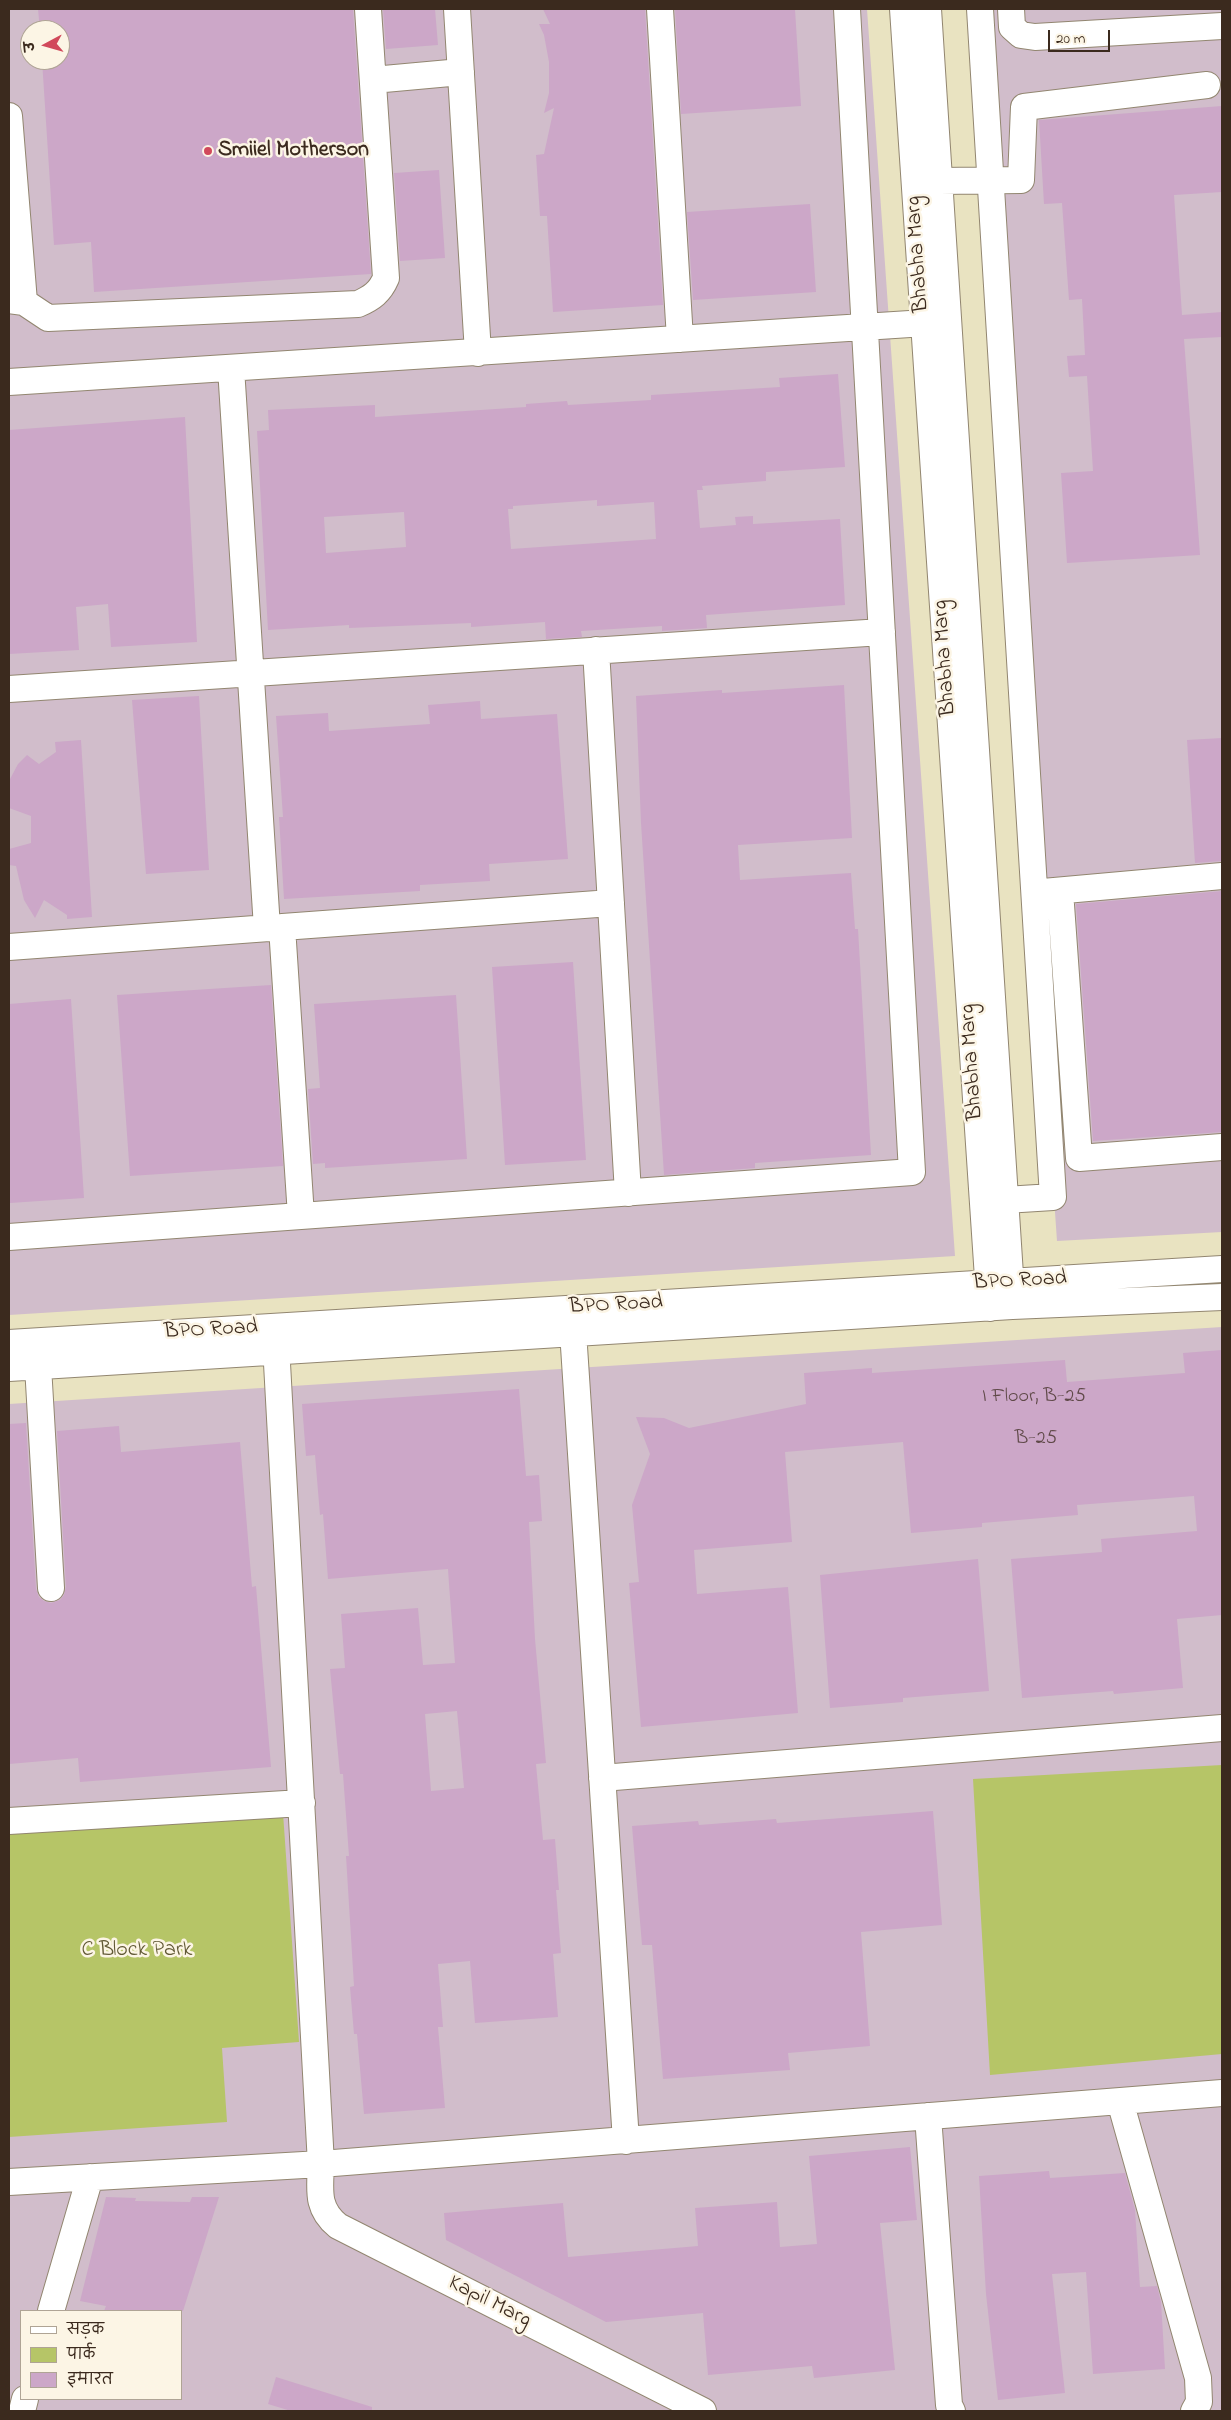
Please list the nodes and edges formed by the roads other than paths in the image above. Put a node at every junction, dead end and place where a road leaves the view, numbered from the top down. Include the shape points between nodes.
1 (368, 9) edge
2 (457, 9) edge
3 (660, 9) edge
4 (847, 9) edge
5 (902, 9) edge
6 (928, 9) edge
7 (980, 9) edge
8 (1011, 9) edge
9 (1222, 26) edge
10 (461, 72) junction
11 (373, 80) junction
12 (1207, 85) dead end
13 (9, 116) edge
14 (991, 179) junction
15 (940, 181) junction
16 (16, 301) edge
17 (936, 323) junction
18 (865, 328) junction
19 (680, 339) junction
20 (478, 353) junction
21 (231, 368) junction
22 (9, 382) edge
23 (882, 632) junction
24 (596, 650) junction
25 (251, 673) junction
26 (9, 689) edge
27 (1222, 876) edge
28 (1060, 891) junction
29 (1035, 893) junction
30 (611, 903) junction
31 (274, 928) junction
32 (9, 947) edge
33 (1222, 1147) edge
34 (1079, 1158) junction
35 (1051, 1161) junction
36 (628, 1193) junction
37 (1005, 1200) junction
38 (301, 1216) junction
39 (9, 1237) edge
40 (1222, 1270) edge
41 (1000, 1295) junction
42 (1222, 1297) edge
43 (572, 1321) junction
44 (276, 1339) junction
45 (9, 1343) edge
46 (38, 1366) junction
47 (9, 1368) edge
48 (51, 1588) dead end
49 (1222, 1728) edge
50 (602, 1778) junction
51 (302, 1803) junction
52 (9, 1821) edge
53 (1222, 2093) edge
54 (1120, 2101) junction
55 (928, 2116) junction
56 (626, 2141) junction
57 (321, 2164) junction
58 (90, 2177) junction
59 (9, 2182) edge
60 (51, 2310) edge
61 (703, 2411) edge
62 (952, 2411) edge
63 (1194, 2411) edge

1 - 11 street
2 - 10 street
3 - 19 street
4 - 18 street
5 - 17 street, Bhabha Marg
6 - 15 street, Bhabha Marg
7 - 14 street
8 - 9 street via 1012,27 1021,35 1035,37
10 - 11 street
10 - 20 street
11 - 16 street via 386,278 380,291 369,300 358,304 48,318
12 - 14 street via 1024,107 1020,180
13 - 16 street
14 - 15 street
14 - 29 street
15 - 17 street, Bhabha Marg
17 - 18 street
17 - 37 street, Bhabha Marg
17 - 41 street, Bhabha Marg
18 - 19 street
18 - 23 street
19 - 20 street
20 - 21 street
21 - 22 street
21 - 25 street
23 - 24 street
23 - 36 street via 912,1172
24 - 25 street
24 - 30 street
25 - 26 street
25 - 31 street
27 - 28 street
28 - 29 street
28 - 34 street
29 - 35 street
30 - 31 street
30 - 36 street
31 - 32 street
31 - 38 street
33 - 34 street
34 - 35 street
35 - 37 street via 1053,1197
36 - 38 street
37 - 41 street, Bhabha Marg
38 - 39 street
40 - 41 street, BPO Road
41 - 42 street, BPO Road
41 - 43 street, BPO Road
43 - 44 street, BPO Road
43 - 50 street
44 - 45 street, BPO Road
44 - 46 street, BPO Road
44 - 51 street, Kapil Marg
46 - 47 street, BPO Road
46 - 48 street
49 - 50 street
50 - 56 street
51 - 52 street
51 - 57 street, Kapil Marg
53 - 54 street
54 - 55 street
54 - 63 street via 1198,2378 1199,2402
55 - 56 street
55 - 62 street via 949,2405
56 - 57 street
57 - 58 street
57 - 61 street, Kapil Marg via 320,2197 326,2216 338,2226
58 - 59 street
58 - 60 street

